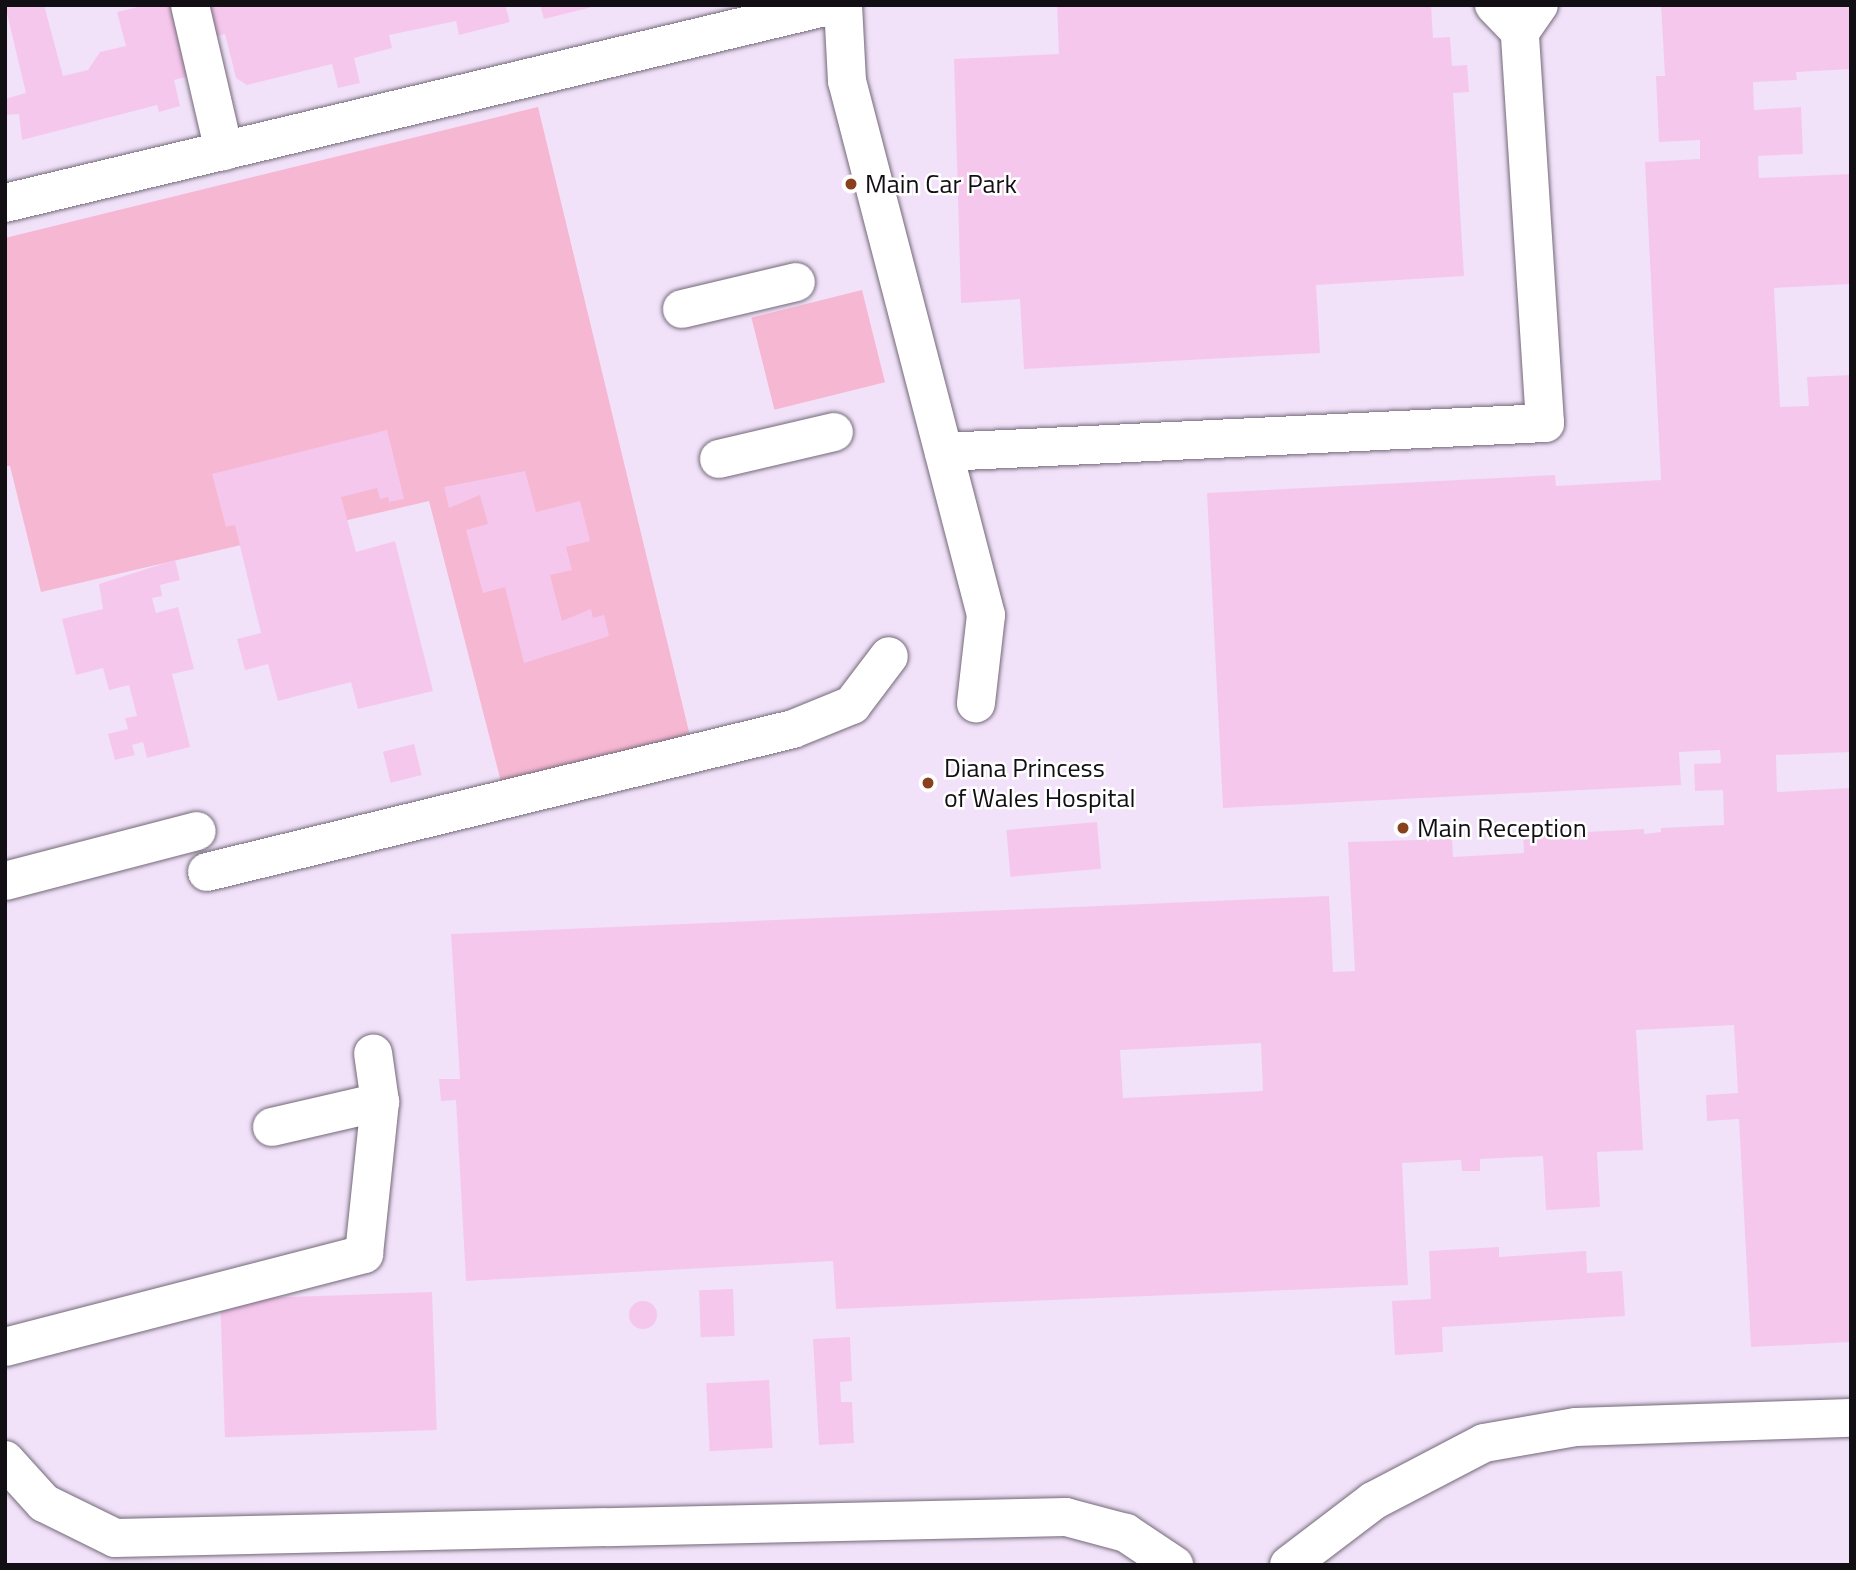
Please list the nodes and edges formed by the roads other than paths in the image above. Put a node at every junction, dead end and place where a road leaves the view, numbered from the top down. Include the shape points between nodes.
1 (190, 5) edge
2 (833, 5) edge
3 (843, 5) edge
4 (1517, 14) edge
5 (224, 150) junction
6 (5, 203) edge
7 (796, 282) dead end
8 (682, 309) dead end
9 (834, 432) dead end
10 (944, 453) junction
11 (719, 459) dead end
12 (890, 656) dead end
13 (976, 704) dead end
14 (197, 831) dead end
15 (207, 873) dead end
16 (5, 881) edge
17 (373, 1053) dead end
18 (380, 1102) junction
19 (272, 1127) dead end
20 (5, 1347) edge
21 (1851, 1418) edge
22 (5, 1460) edge
23 (145, 1551) edge
24 (1174, 1565) edge
25 (1289, 1565) edge

1 - 5 lane
2 - 5 lane
3 - 10 lane via 848,81
4 - 10 lane via 1545,423
5 - 6 lane
7 - 8 lane
9 - 11 lane
10 - 13 lane via 986,615
12 - 15 lane via 852,705 793,729
14 - 16 lane
17 - 18 lane
18 - 19 lane
18 - 20 lane via 364,1255
21 - 25 lane via 1576,1427 1484,1443 1373,1501
22 - 23 lane via 44,1503
23 - 24 lane via 1066,1517 1126,1533

